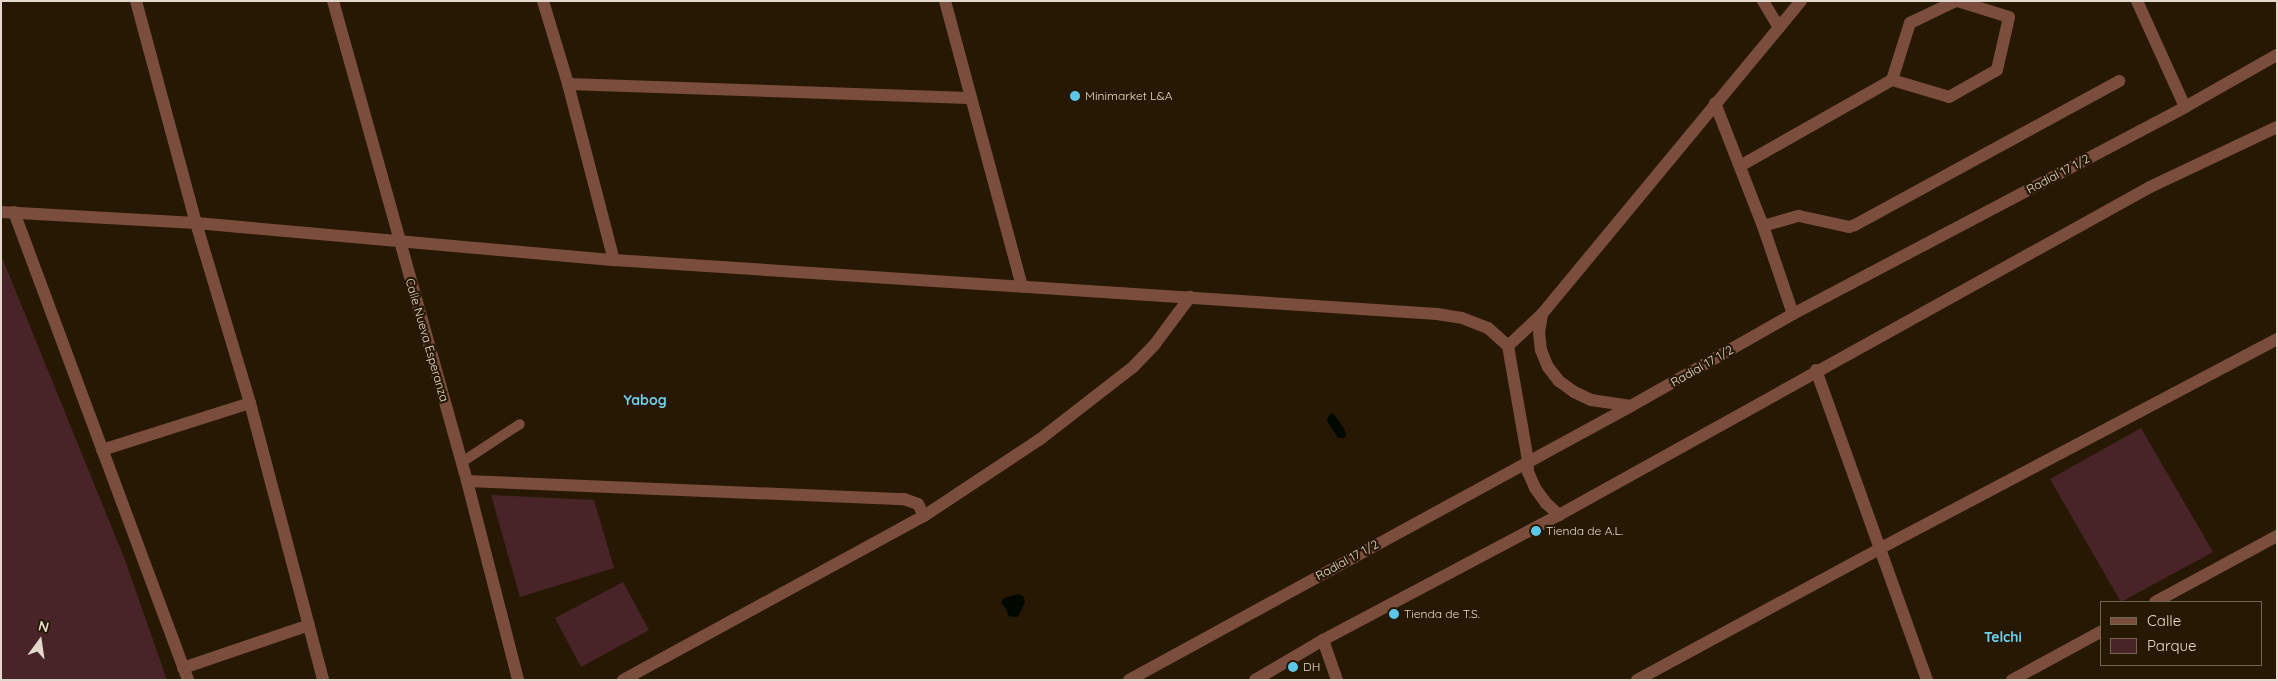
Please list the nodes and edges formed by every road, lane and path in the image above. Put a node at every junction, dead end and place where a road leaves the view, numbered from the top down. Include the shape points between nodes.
1 (136, 1) edge
2 (333, 1) edge
3 (544, 1) edge
4 (945, 1) edge
5 (1763, 1) edge
6 (1800, 1) edge
7 (1956, 1) edge
8 (2137, 1) edge
9 (1779, 28) junction
10 (2277, 56) edge
11 (1892, 80) junction
12 (2119, 81) dead end
13 (568, 84) junction
14 (969, 98) junction
15 (1715, 103) junction
16 (2185, 107) junction
17 (2277, 127) edge
18 (1740, 166) junction
19 (8, 212) edge
20 (196, 224) junction
21 (1763, 226) junction
22 (400, 243) junction
23 (614, 260) junction
24 (1022, 287) junction
25 (1190, 298) junction
26 (1542, 314) junction
27 (1793, 314) junction
28 (2277, 339) edge
29 (1508, 346) junction
30 (1816, 370) junction
31 (250, 403) junction
32 (1631, 406) junction
33 (520, 424) dead end
34 (102, 450) junction
35 (1528, 461) junction
36 (462, 462) junction
37 (467, 481) junction
38 (1559, 514) junction
39 (924, 516) junction
40 (2277, 536) edge
41 (1879, 548) junction
42 (2157, 601) edge
43 (309, 625) junction
44 (2100, 632) edge
45 (1323, 640) junction
46 (185, 674) edge
47 (323, 680) edge
48 (518, 680) edge
49 (623, 680) edge
50 (1128, 680) edge
51 (1255, 680) edge
52 (1337, 680) edge
53 (1637, 680) edge
54 (1927, 680) edge
55 (2012, 680) edge

1 - 20 street
2 - 22 street, Calle Nueva Esperanza
3 - 13 street
4 - 14 street
5 - 9 street
6 - 9 street
7 - 11 street via 1910,23
7 - 11 street via 2009,17 1997,70 1950,97
8 - 16 street
9 - 15 street
10 - 16 street, Radial 17 1/2
11 - 18 street
12 - 21 street via 1855,225 1849,227 1799,216
13 - 14 street
13 - 23 street
14 - 24 street
15 - 18 street
15 - 26 street
16 - 27 street, Radial 17 1/2
17 - 30 street via 2150,187
18 - 21 street
19 - 20 street
19 - 34 street
20 - 22 street
20 - 31 street
21 - 27 street
22 - 23 street
22 - 36 street, Calle Nueva Esperanza
23 - 24 street
24 - 25 street
25 - 29 street via 1437,314 1476,322 1500,336
25 - 39 street via 1133,367 1039,440
26 - 29 street
26 - 32 street via 1541,350 1559,381 1591,400
27 - 32 street, Radial 17 1/2
28 - 41 street
29 - 35 street
30 - 38 street
30 - 41 street
31 - 34 street
31 - 43 street
32 - 35 street, Radial 17 1/2
33 - 36 lane
34 - 46 street
35 - 38 street via 1528,472 1535,488
35 - 50 street, Radial 17 1/2
36 - 37 street, Calle Nueva Esperanza
37 - 39 street via 904,499 918,504
37 - 48 street, Calle Nueva Esperanza
38 - 45 street
39 - 49 street
40 - 42 street
41 - 53 street
41 - 54 street
43 - 46 street
43 - 47 street
44 - 55 street
45 - 51 street
45 - 52 street

